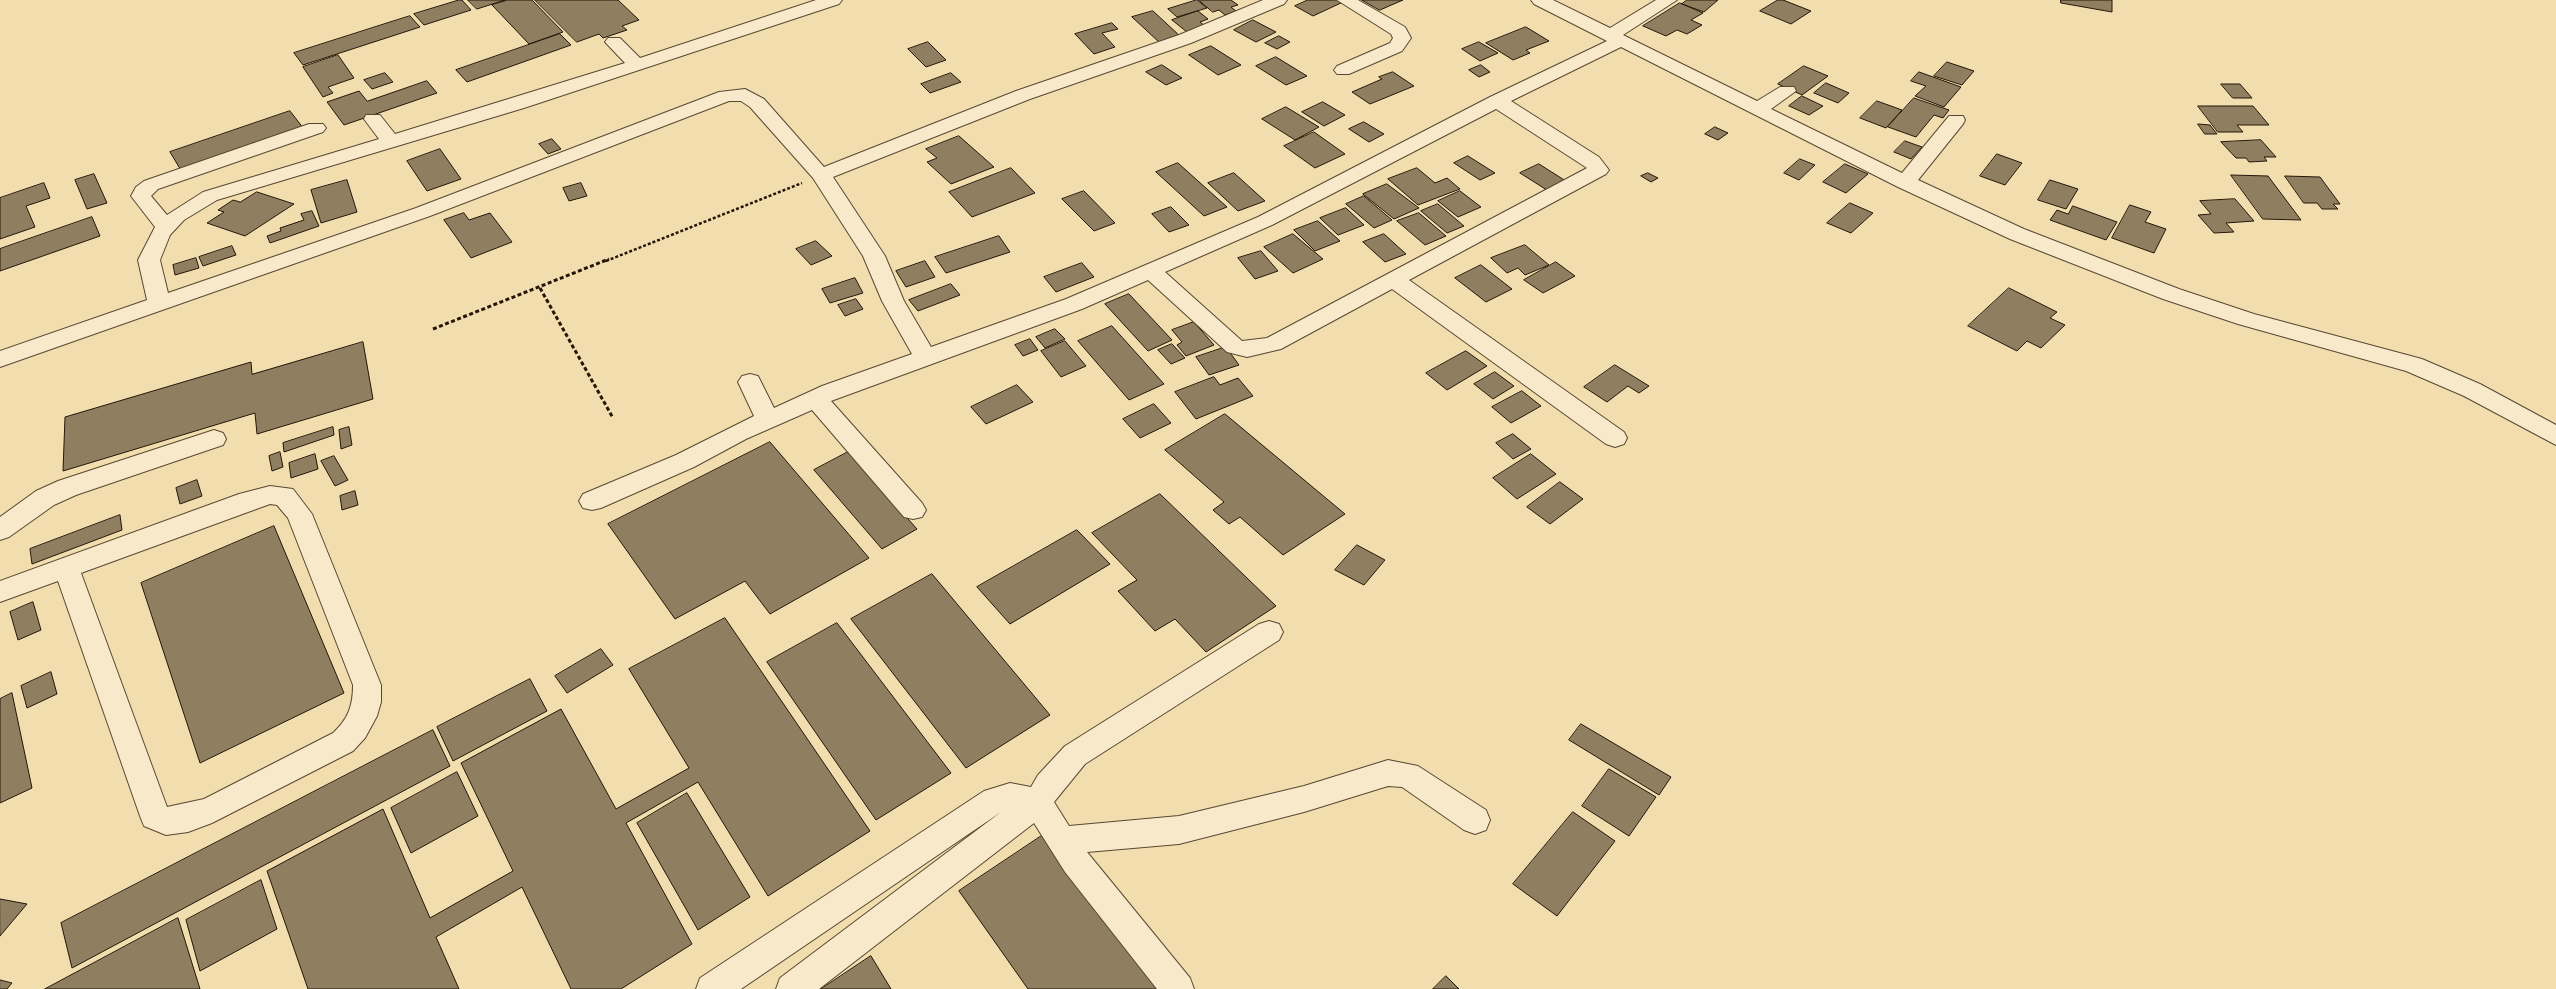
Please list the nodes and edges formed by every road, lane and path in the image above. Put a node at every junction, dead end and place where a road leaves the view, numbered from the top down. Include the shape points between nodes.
1 (834, 0) edge
2 (1278, 0) edge
3 (1346, 0) edge
4 (1540, 0) edge
5 (1668, 0) edge
6 (1615, 39) junction
7 (614, 42) dead end
8 (636, 64) junction
9 (1343, 70) dead end
10 (1787, 91) dead end
11 (1497, 102) junction
12 (1757, 109) junction
13 (373, 119) dead end
14 (1956, 120) dead end
15 (316, 128) dead end
16 (390, 141) junction
17 (821, 175) junction
18 (1905, 183) junction
19 (166, 227) junction
20 (1151, 271) junction
21 (1394, 280) junction
22 (540, 288) junction
23 (159, 303) junction
24 (433, 329) dead end
25 (0, 359) edge
26 (926, 359) junction
27 (750, 382) dead end
28 (816, 399) junction
29 (612, 418) dead end
30 (768, 421) junction
31 (2556, 436) edge
32 (1616, 438) dead end
33 (214, 439) dead end
34 (592, 501) dead end
35 (913, 510) dead end
36 (0, 530) edge
37 (66, 567) junction
38 (0, 592) edge
39 (1269, 632) dead end
40 (1037, 803) junction
41 (1475, 820) dead end
42 (1061, 841) junction
43 (712, 989) edge
44 (792, 989) edge
45 (1178, 989) edge

1 - 8 street
2 - 17 street via 1185,39 1023,95
3 - 9 street via 1399,32 1402,38 1396,47
4 - 6 street
5 - 6 street
6 - 11 street
6 - 12 street
7 - 8 street
8 - 16 street via 517,104
10 - 12 street
11 - 20 street via 1265,221
11 - 21 street via 1592,161 1599,170
12 - 18 street
13 - 16 street
14 - 18 street
15 - 19 street via 143,190 141,196
16 - 19 street via 210,196 177,216
17 - 22 path
17 - 23 street via 757,102 737,94 641,127 423,212
17 - 26 street via 874,256 893,300
18 - 31 street via 2017,234 2172,294 2254,321 2422,368 2472,390
19 - 23 street via 149,260
20 - 21 street via 1223,338 1235,347 1247,349 1273,344
20 - 26 street via 1074,304
21 - 32 street
22 - 24 path
22 - 29 path
23 - 25 street
26 - 28 street
27 - 30 street
28 - 30 street
28 - 35 street
30 - 34 street
33 - 36 street via 68,488 45,498
37 - 37 street via 155,816 166,821 212,810 343,742 359,725 368,700 367,685 299,514 284,496 248,500
37 - 38 street
39 - 40 street via 1075,755 1048,784
40 - 42 street
40 - 43 street via 1019,796 995,800
40 - 44 street
41 - 42 street via 1408,775 1388,773 1304,799 1179,830
42 - 45 street

